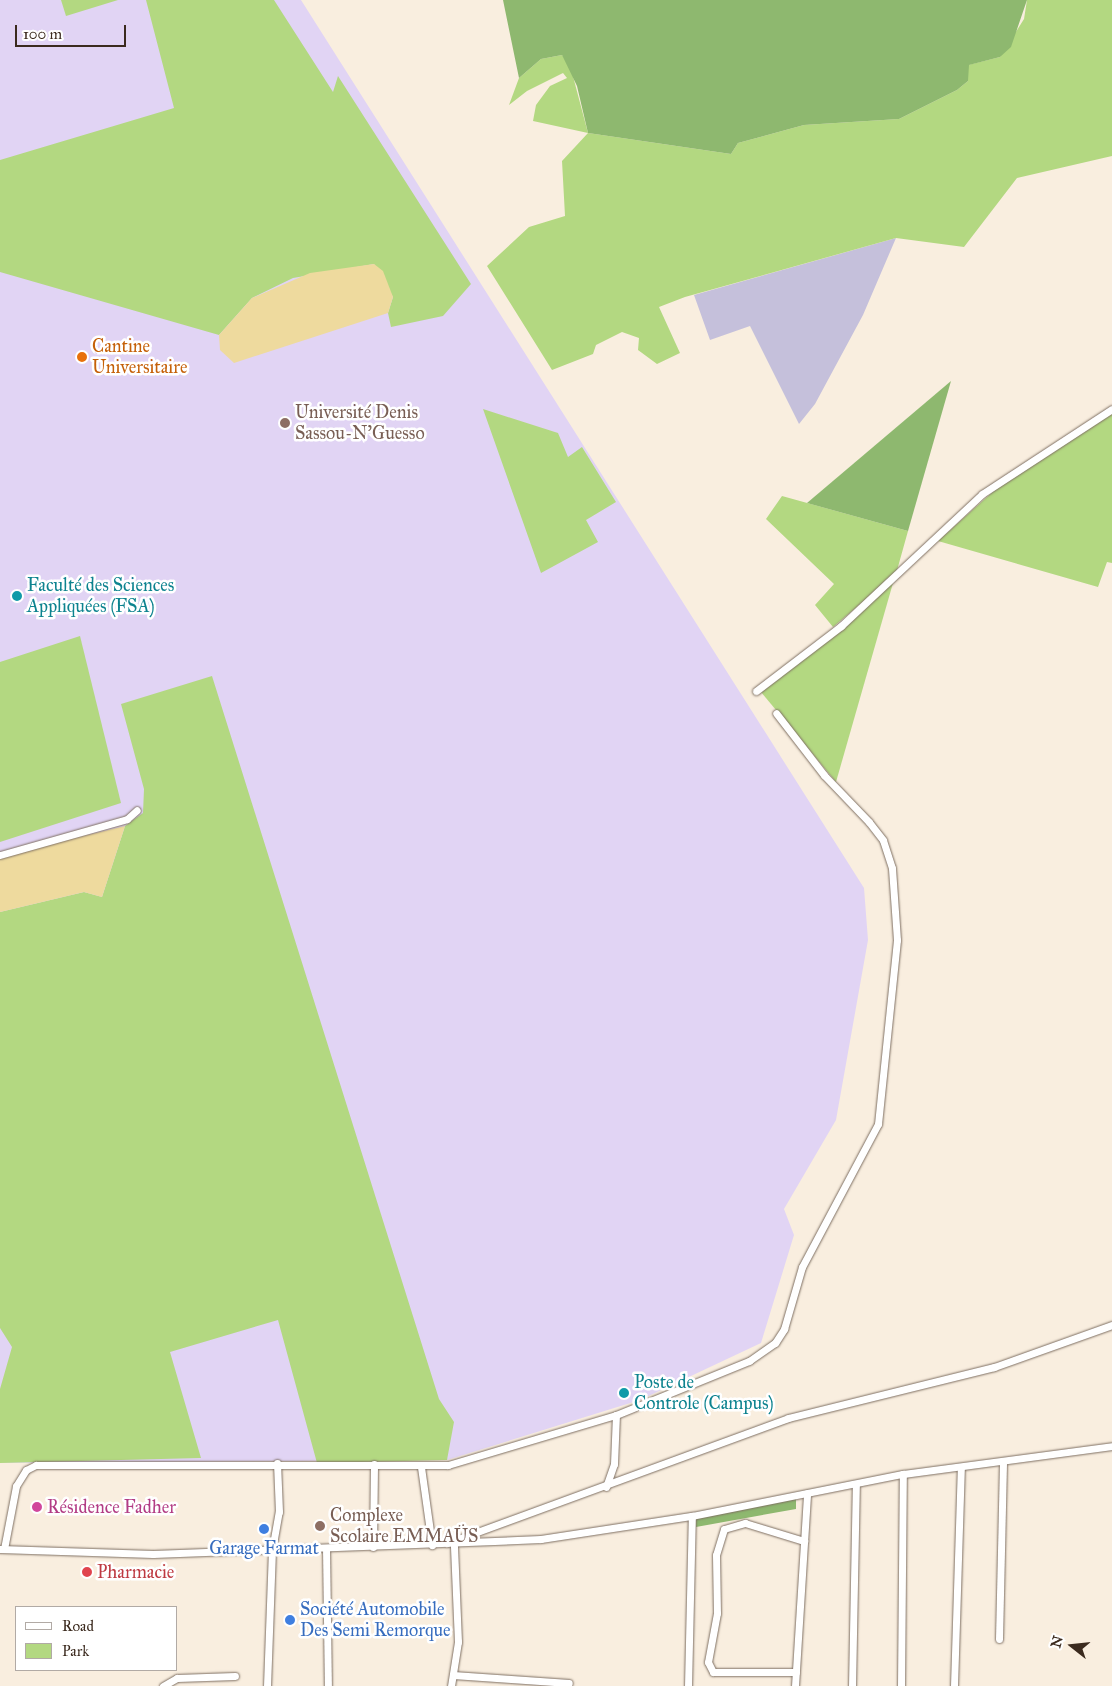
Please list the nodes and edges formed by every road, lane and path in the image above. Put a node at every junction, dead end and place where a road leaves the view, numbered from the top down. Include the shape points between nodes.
1 (1112, 410) edge
2 (756, 691) dead end
3 (776, 713) dead end
4 (137, 810) dead end
5 (0, 855) edge
6 (1112, 1325) edge
7 (616, 1415) junction
8 (1112, 1446) edge
9 (1003, 1462) junction
10 (277, 1463) junction
11 (374, 1464) junction
12 (421, 1467) junction
13 (961, 1469) junction
14 (903, 1474) junction
15 (856, 1485) junction
16 (606, 1487) junction
17 (807, 1493) junction
18 (692, 1516) junction
19 (804, 1541) junction
20 (432, 1545) junction
21 (440, 1545) junction
22 (454, 1545) junction
23 (373, 1547) junction
24 (326, 1548) junction
25 (2, 1549) edge
26 (272, 1550) junction
27 (999, 1639) dead end
28 (796, 1672) junction
29 (235, 1676) dead end
30 (453, 1676) junction
31 (501, 1683) edge
32 (569, 1683) dead end
33 (163, 1686) edge
34 (267, 1686) edge
35 (328, 1686) edge
36 (451, 1686) edge
37 (688, 1686) edge
38 (795, 1686) edge
39 (852, 1686) edge
40 (901, 1686) edge
41 (954, 1686) edge

1 - 2 street via 982,494 841,626
3 - 7 street via 824,775 874,828 892,868 898,940 878,1124 802,1267 784,1329 775,1343 749,1361
4 - 5 street via 127,819
6 - 16 street via 966,1375 788,1418
7 - 12 street via 448,1465
7 - 16 street via 614,1464
8 - 9 street
9 - 13 street
9 - 27 street
10 - 11 street
10 - 25 street via 36,1465 26,1470 16,1486
10 - 26 street via 279,1512
11 - 12 street
11 - 23 street
12 - 20 street
13 - 14 street
13 - 41 street
14 - 15 street
14 - 40 street
15 - 17 street
15 - 39 street
16 - 21 street
17 - 18 street
17 - 19 street
18 - 22 street via 541,1539
18 - 37 street
19 - 28 street
19 - 28 street via 745,1522 724,1529 716,1555 717,1613 708,1662 713,1672
20 - 21 street
20 - 23 street
21 - 22 street
22 - 30 street via 458,1642
23 - 24 street
24 - 26 street
24 - 35 street
25 - 26 street via 153,1554
26 - 34 street
28 - 38 street
29 - 33 street via 177,1678
30 - 31 street
30 - 36 street
31 - 32 street

